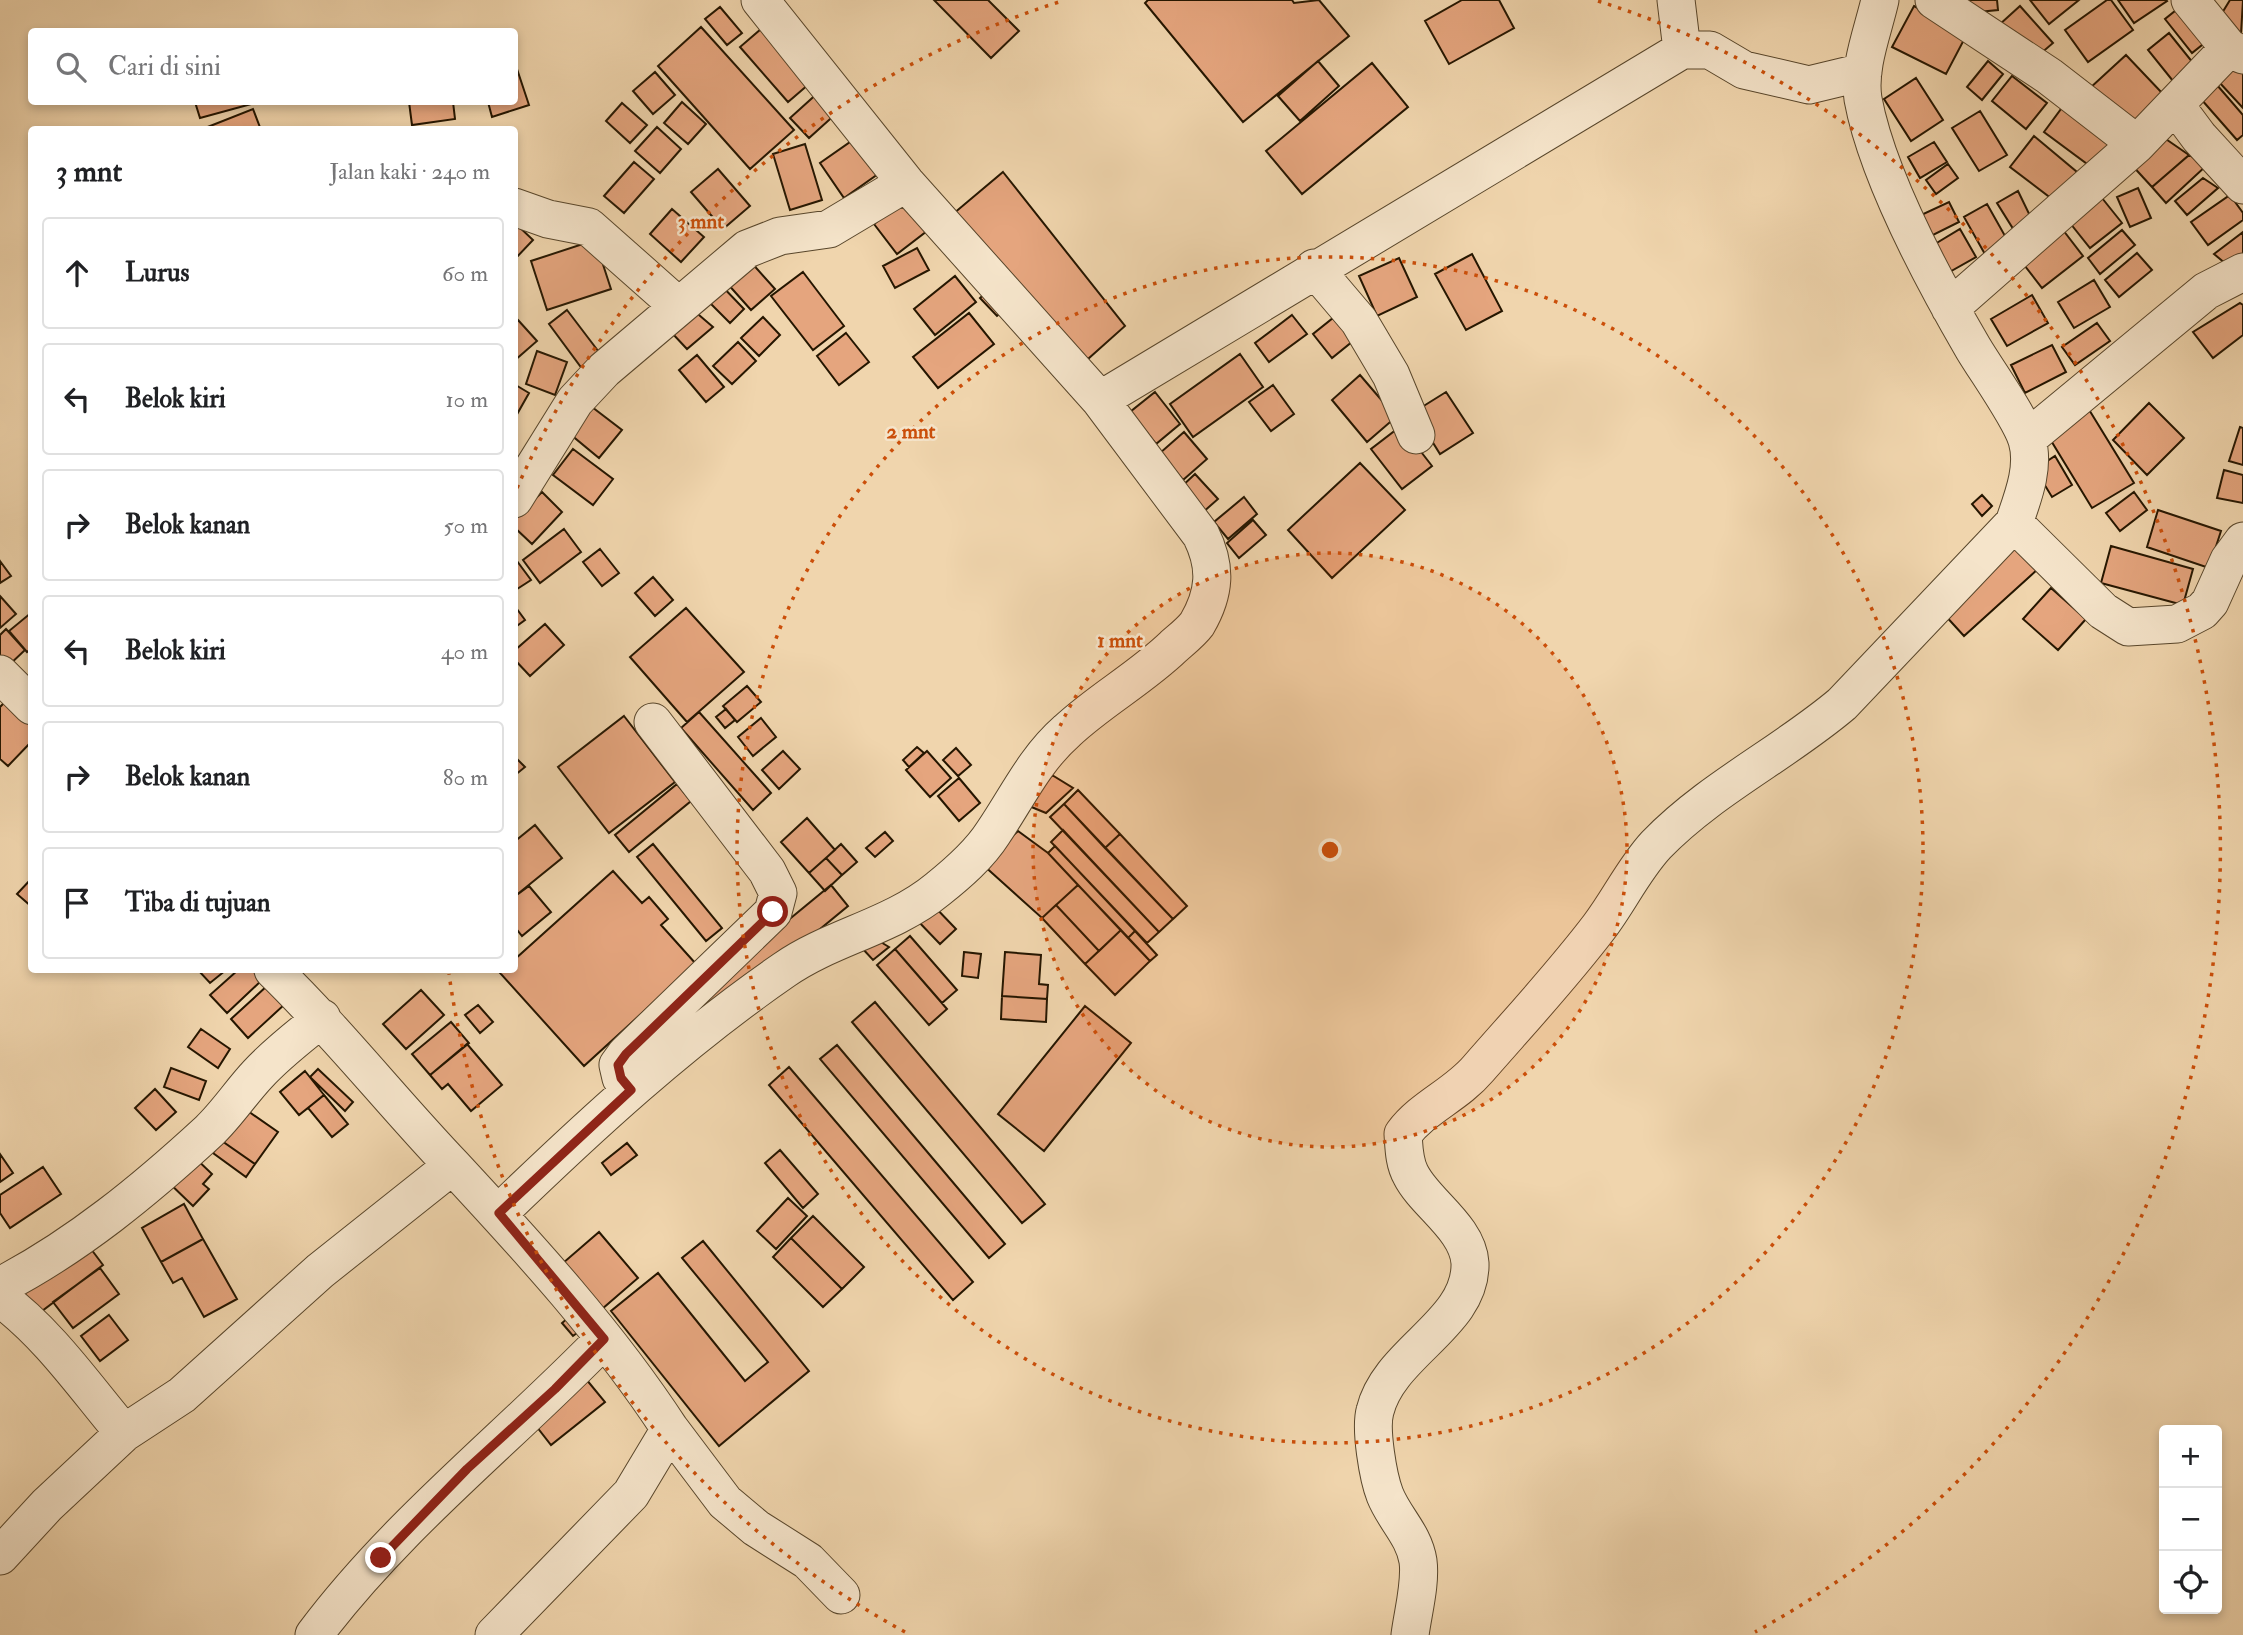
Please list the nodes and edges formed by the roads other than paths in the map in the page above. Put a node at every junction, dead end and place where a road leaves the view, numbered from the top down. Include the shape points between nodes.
1 (760, 0) edge
2 (1676, 0) edge
3 (1880, 0) edge
4 (1934, 0) edge
5 (2190, 0) edge
6 (1682, 50) junction
7 (2236, 52) edge
8 (1863, 72) junction
9 (2176, 106) junction
10 (2137, 144) junction
11 (906, 183) junction
12 (2243, 185) edge
13 (518, 208) edge
14 (1314, 268) junction
15 (2243, 272) edge
16 (677, 305) junction
17 (1950, 308) junction
18 (1100, 400) junction
19 (1416, 435) dead end
20 (2027, 439) junction
21 (518, 493) edge
22 (2014, 523) junction
23 (2243, 541) edge
24 (0, 674) edge
25 (28, 702) edge
26 (653, 722) dead end
27 (276, 973) edge
28 (322, 1018) junction
29 (631, 1090) junction
30 (452, 1166) junction
31 (499, 1213) junction
32 (0, 1286) edge
33 (0, 1298) edge
34 (604, 1339) junction
35 (670, 1429) junction
36 (124, 1433) junction
37 (0, 1556) edge
38 (841, 1595) dead end
39 (314, 1635) edge
40 (495, 1635) edge
41 (1410, 1635) edge

1 - 11 street
2 - 6 street
3 - 8 street
4 - 10 street via 2049,76
5 - 7 street
6 - 8 street via 1710,50 1744,70 1809,85
6 - 14 street via 1534,142
7 - 9 street
8 - 17 street via 1863,98 1873,135 1900,205
9 - 10 street
9 - 12 street
10 - 17 street
11 - 16 street via 829,229 780,236 747,249
11 - 18 street
13 - 16 street via 589,227
14 - 18 street
14 - 19 street via 1359,321 1391,375
15 - 20 street via 2206,291
16 - 21 street via 575,401
17 - 20 street
18 - 29 street via 1210,553 1214,576 1210,598 1195,627 1050,748 993,834 935,892 786,968
20 - 22 street via 2028,480
22 - 23 street via 2103,611 2128,627 2177,624 2202,611
22 - 41 street via 1842,704 1658,843 1600,926 1478,1070 1414,1119 1403,1134 1410,1175 1451,1222 1470,1261 1464,1297 1390,1377 1374,1412 1384,1494 1413,1541 1419,1563
24 - 25 street
26 - 29 street via 767,871 778,893 773,912 626,1054 618,1065
27 - 28 street
28 - 30 street
28 - 32 street via 276,1056 209,1131 146,1186 87,1233 25,1275
29 - 31 street
30 - 31 street
30 - 36 street via 320,1271 182,1395
31 - 34 street
33 - 36 street via 60,1356
34 - 35 street
34 - 39 street via 459,1477 341,1598
35 - 38 street via 725,1502 808,1561
35 - 40 street via 631,1494
36 - 37 street

